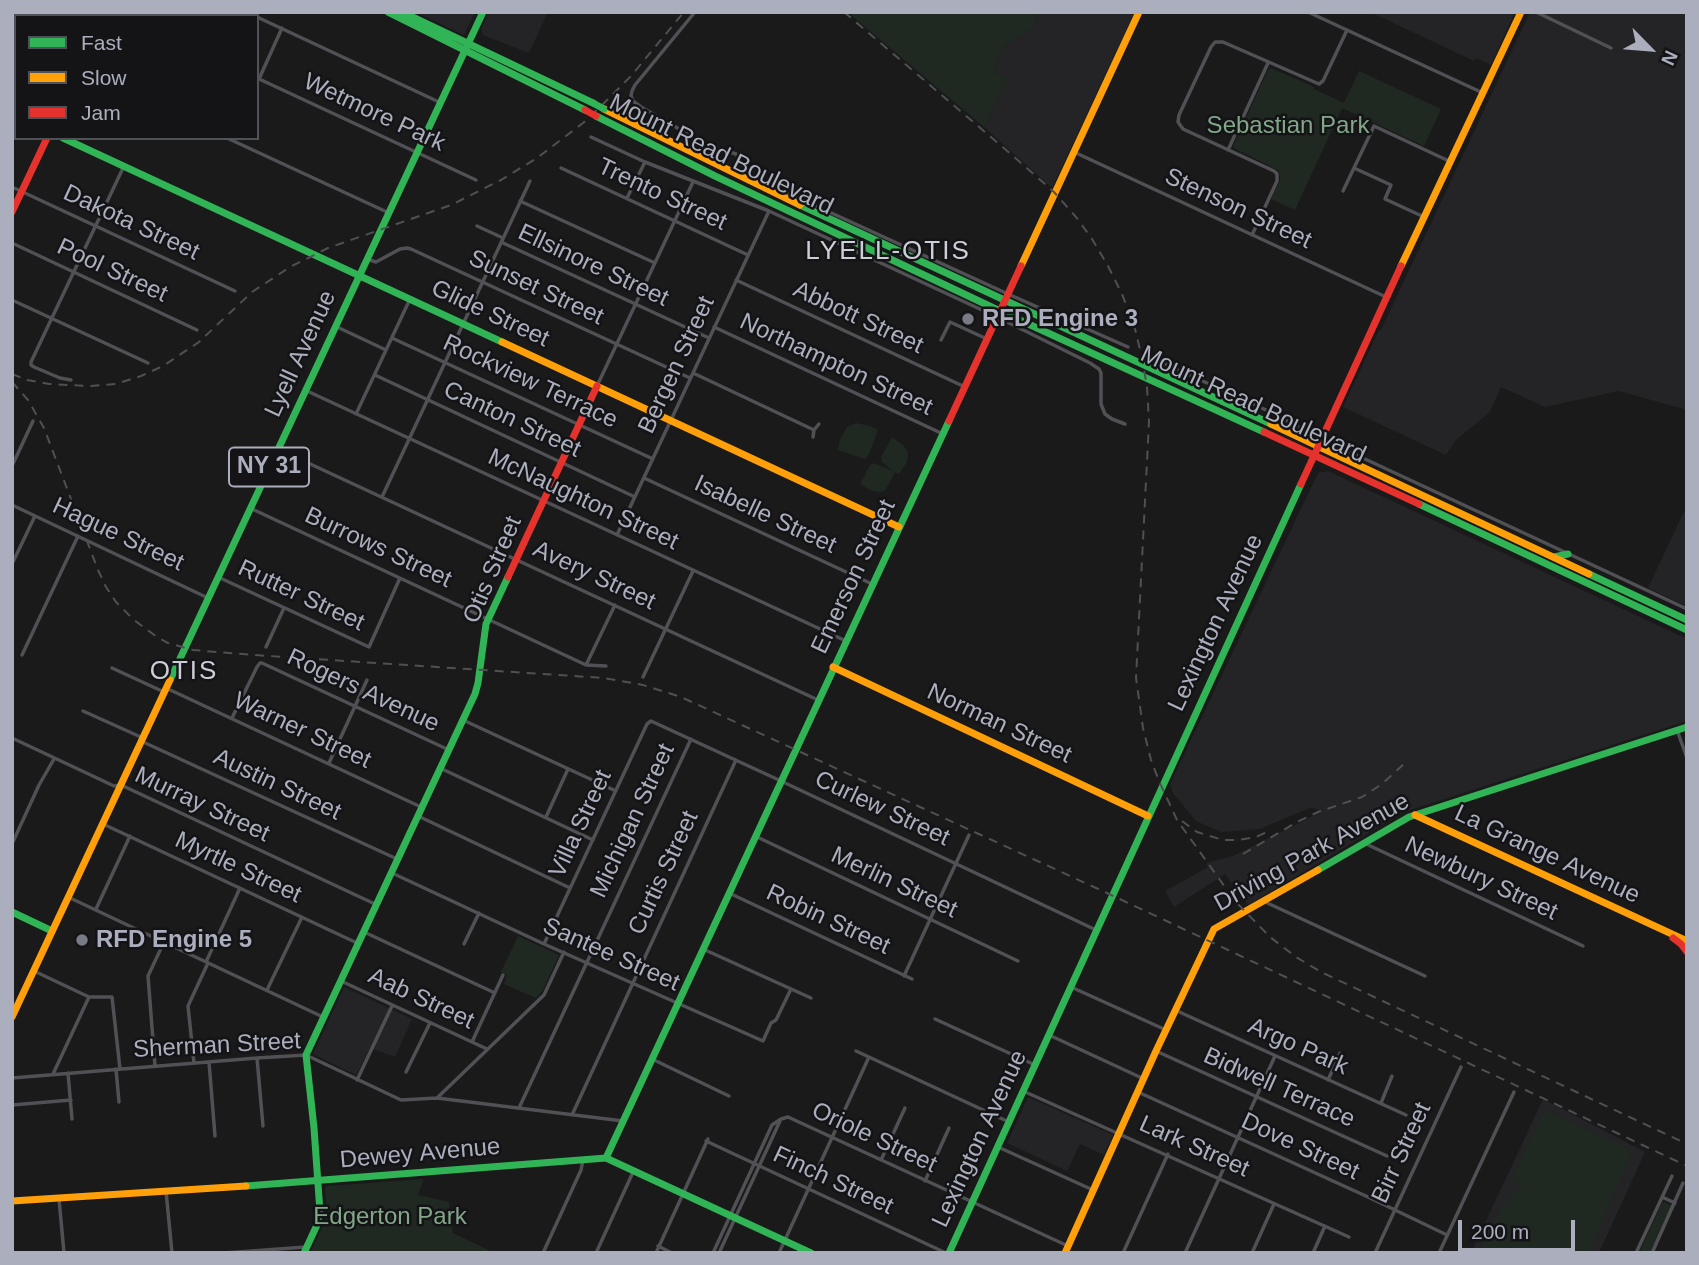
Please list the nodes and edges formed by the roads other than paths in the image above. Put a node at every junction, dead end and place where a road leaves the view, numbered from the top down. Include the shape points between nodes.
1 (388, 12) edge
2 (402, 12) edge
3 (483, 12) edge
4 (695, 12) edge
5 (1139, 12) edge
6 (1308, 12) edge
7 (1521, 12) edge
8 (1536, 12) edge
9 (259, 18) edge
10 (282, 29) junction
11 (1347, 30) junction
12 (467, 47) junction
13 (1611, 48) dead end
14 (1269, 62) junction
15 (259, 77) edge
16 (259, 79) edge
17 (1483, 93) junction
18 (441, 103) junction
19 (592, 137) dead end
20 (46, 140) edge
21 (67, 140) edge
22 (231, 140) edge
23 (1228, 150) junction
24 (1074, 152) junction
25 (417, 153) junction
26 (645, 162) junction
27 (1451, 162) junction
28 (124, 166) junction
29 (561, 168) dead end
30 (1354, 168) junction
31 (735, 175) junction
32 (715, 176) junction
33 (476, 180) dead end
34 (530, 181) dead end
35 (693, 181) junction
36 (12, 187) edge
37 (746, 190) junction
38 (22, 191) junction
39 (1343, 191) dead end
40 (627, 198) junction
41 (520, 201) junction
42 (769, 211) junction
43 (12, 212) edge
44 (389, 213) junction
45 (1424, 217) junction
46 (675, 220) junction
47 (96, 226) junction
48 (478, 226) dead end
49 (1252, 235) junction
50 (502, 240) junction
51 (12, 243) edge
52 (748, 255) junction
53 (367, 259) junction
54 (655, 263) junction
55 (74, 272) junction
56 (359, 275) junction
57 (736, 280) junction
58 (482, 282) junction
59 (235, 291) dead end
60 (1387, 297) junction
61 (1006, 298) junction
62 (410, 299) junction
63 (12, 300) edge
64 (636, 304) junction
65 (999, 314) junction
66 (52, 318) junction
67 (463, 323) junction
68 (335, 326) junction
69 (714, 327) junction
70 (197, 330) dead end
71 (392, 338) junction
72 (709, 339) junction
73 (987, 339) junction
74 (941, 340) dead end
75 (617, 344) junction
76 (1128, 346) dead end
77 (386, 350) junction
78 (1148, 356) dead end
79 (445, 362) junction
80 (148, 363) dead end
81 (693, 373) junction
82 (375, 375) junction
83 (690, 379) junction
84 (71, 380) dead end
85 (597, 386) junction
86 (965, 387) junction
87 (305, 390) junction
88 (427, 400) junction
89 (356, 414) junction
90 (1285, 420) junction
91 (33, 421) dead end
92 (671, 421) junction
93 (819, 424) dead end
94 (1125, 424) dead end
95 (579, 425) junction
96 (1273, 425) junction
97 (814, 429) junction
98 (943, 434) junction
99 (813, 437) dead end
100 (409, 439) junction
101 (1320, 443) junction
102 (278, 449) junction
103 (1315, 454) junction
104 (653, 459) junction
105 (562, 462) junction
106 (12, 466) edge
107 (644, 478) junction
108 (382, 497) junction
109 (635, 497) junction
110 (544, 501) junction
111 (12, 505) edge
112 (250, 508) junction
113 (35, 516) junction
114 (899, 527) junction
115 (617, 535) junction
116 (78, 536) junction
117 (1568, 554) junction
118 (1554, 557) junction
119 (516, 560) junction
120 (12, 564) edge
121 (693, 570) junction
122 (218, 577) junction
123 (400, 578) junction
124 (872, 584) junction
125 (208, 598) junction
126 (614, 605) junction
127 (284, 608) junction
128 (1687, 610) edge
129 (489, 618) junction
130 (1687, 620) edge
131 (666, 629) junction
132 (1687, 630) edge
133 (846, 641) junction
134 (266, 647) dead end
135 (22, 655) dead end
136 (586, 665) junction
137 (606, 666) dead end
138 (834, 667) junction
139 (113, 668) dead end
140 (643, 677) dead end
141 (367, 680) dead end
142 (165, 690) junction
143 (818, 700) junction
144 (355, 707) junction
145 (83, 711) dead end
146 (232, 718) junction
147 (463, 720) junction
148 (651, 721) joint
149 (1687, 727) edge
150 (1677, 730) junction
151 (12, 738) edge
152 (691, 739) junction
153 (142, 740) junction
154 (449, 750) junction
155 (1687, 758) edge
156 (54, 759) junction
157 (736, 760) junction
158 (329, 763) junction
159 (440, 768) junction
160 (568, 769) junction
161 (781, 780) junction
162 (121, 785) junction
163 (616, 791) junction
164 (422, 807) junction
165 (1415, 815) junction
166 (418, 816) junction
167 (1148, 816) junction
168 (546, 817) junction
169 (103, 824) junction
170 (969, 835) dead end
171 (130, 836) junction
172 (755, 836) junction
173 (593, 840) junction
174 (1364, 843) junction
175 (12, 844) edge
176 (398, 860) junction
177 (956, 863) junction
178 (391, 873) junction
179 (240, 888) junction
180 (570, 888) junction
181 (729, 893) junction
182 (68, 897) junction
183 (1263, 901) junction
184 (376, 905) junction
185 (96, 909) junction
186 (12, 912) edge
187 (479, 913) junction
188 (302, 917) junction
189 (930, 919) junction
190 (1097, 930) junction
191 (1662, 930) junction
192 (52, 931) junction
193 (364, 932) junction
194 (1687, 941) edge
195 (164, 942) junction
196 (358, 944) junction
197 (464, 944) dead end
198 (544, 944) junction
199 (1583, 946) dead end
200 (703, 949) junction
201 (564, 952) junction
202 (1687, 952) edge
203 (1018, 961) dead end
204 (207, 962) junction
205 (587, 963) junction
206 (34, 971) junction
207 (503, 975) dead end
208 (904, 976) junction
209 (1425, 976) dead end
210 (912, 979) dead end
211 (341, 981) junction
212 (632, 984) junction
213 (1071, 987) junction
214 (791, 989) junction
215 (267, 990) junction
216 (495, 993) junction
217 (89, 997) junction
218 (811, 998) dead end
219 (678, 1004) junction
220 (392, 1005) junction
221 (1175, 1010) junction
222 (12, 1017) edge
223 (324, 1017) junction
224 (935, 1019) dead end
225 (430, 1023) junction
226 (1166, 1030) junction
227 (1049, 1035) junction
228 (471, 1042) junction
229 (487, 1049) junction
230 (856, 1051) dead end
231 (1156, 1051) junction
232 (1340, 1053) dead end
233 (306, 1055) junction
234 (1275, 1056) junction
235 (869, 1057) junction
236 (257, 1058) junction
237 (652, 1059) junction
238 (209, 1062) junction
239 (194, 1063) junction
240 (1035, 1065) junction
241 (155, 1066) junction
242 (1461, 1067) dead end
243 (118, 1069) junction
244 (406, 1072) dead end
245 (68, 1073) junction
246 (52, 1074) junction
247 (1392, 1076) dead end
248 (12, 1078) edge
249 (1143, 1079) junction
250 (357, 1080) junction
251 (1328, 1080) junction
252 (1023, 1091) junction
253 (1138, 1092) junction
254 (1514, 1092) dead end
255 (729, 1096) dead end
256 (1256, 1097) junction
257 (437, 1098) junction
258 (71, 1100) junction
259 (118, 1102) dead end
260 (1381, 1103) junction
261 (12, 1105) edge
262 (519, 1108) junction
263 (905, 1108) dead end
264 (572, 1115) junction
265 (1406, 1115) dead end
266 (72, 1119) dead end
267 (623, 1121) junction
268 (1009, 1122) junction
269 (263, 1126) dead end
270 (949, 1128) dead end
271 (1119, 1133) junction
272 (215, 1136) dead end
273 (1238, 1137) junction
274 (832, 1138) junction
275 (998, 1147) junction
276 (1168, 1154) junction
277 (1387, 1156) dead end
278 (606, 1158) junction
279 (583, 1160) junction
280 (881, 1160) junction
281 (757, 1165) junction
282 (634, 1171) junction
283 (1672, 1176) dead end
284 (1219, 1178) junction
285 (925, 1181) junction
286 (318, 1182) junction
287 (1683, 1183) dead end
288 (808, 1189) junction
289 (1093, 1190) junction
290 (166, 1191) junction
291 (683, 1193) junction
292 (1662, 1197) junction
293 (59, 1198) junction
294 (12, 1202) edge
295 (972, 1202) junction
296 (1274, 1203) junction
297 (1675, 1203) junction
298 (1394, 1210) junction
299 (733, 1216) junction
300 (1326, 1226) junction
301 (1447, 1235) junction
302 (1349, 1237) dead end
303 (785, 1241) junction
304 (659, 1246) junction
305 (305, 1250) edge
306 (1066, 1250) edge
307 (64, 1253) edge
308 (172, 1253) edge
309 (224, 1253) edge
310 (542, 1253) edge
311 (596, 1253) edge
312 (656, 1253) edge
313 (672, 1253) edge
314 (713, 1253) edge
315 (719, 1253) edge
316 (779, 1253) edge
317 (811, 1253) edge
318 (948, 1253) edge
319 (1123, 1253) edge
320 (1185, 1253) edge
321 (1252, 1253) edge
322 (1313, 1253) edge
323 (1375, 1253) edge
324 (1439, 1253) edge
325 (1636, 1253) edge
326 (1652, 1253) edge

1 - 12 street, Mount Read Boulevard
2 - 12 street, Mount Read Boulevard
3 - 12 street, Lyell Avenue / NY 31
4 - 31 street via 631,96 640,107 707,145 736,154 740,163
5 - 24 street, Emerson Street
6 - 11 street
7 - 17 street, Lexington Avenue
8 - 13 street
9 - 10 street
10 - 15 street
10 - 18 street
11 - 14 street via 1319,85
11 - 17 street
12 - 18 street, Lyell Avenue / NY 31
12 - 31 street, Mount Read Boulevard, bridge via 593,103
12 - 32 street, Mount Read Boulevard, bridge
14 - 23 street
14 - 23 street via 1215,42 1179,115 1181,127
16 - 25 street, Wetmore Park
17 - 27 street, Lexington Avenue
18 - 25 street, Lyell Avenue / NY 31
19 - 26 street, Mount Read Boulevard
20 - 38 street
21 - 28 street, Glide Street
22 - 44 street
23 - 49 street via 1278,177
24 - 49 street, Stenson Street
24 - 61 street, Emerson Street
25 - 33 street, Wetmore Park
25 - 44 street, Lyell Avenue / NY 31
26 - 35 street, Mount Read Boulevard
26 - 40 street
27 - 30 street via 1374,126
27 - 45 street, Lexington Avenue
28 - 47 street
28 - 56 street, Glide Street
29 - 40 street, Trento Street
30 - 39 street
30 - 45 street via 1391,185 1385,199
31 - 32 street
31 - 37 street
31 - 61 street, Mount Read Boulevard
32 - 37 street, Mount Read Boulevard
34 - 41 street
35 - 42 street, Mount Read Boulevard
35 - 46 street, Otis Street
36 - 38 street, Dakota Street
37 - 65 street, Mount Read Boulevard
38 - 43 street
38 - 47 street, Dakota Street
40 - 46 street, Trento Street
41 - 50 street
41 - 54 street
42 - 52 street, Bergen Street
42 - 65 street, Mount Read Boulevard
44 - 53 street, Lyell Avenue / NY 31
45 - 60 street, Lexington Avenue
46 - 52 street, Trento Street
46 - 54 street, Otis Street
47 - 55 street
47 - 59 street, Dakota Street
48 - 50 street, Ellsinore Street
49 - 60 street, Stenson Street
50 - 58 street
50 - 64 street, Ellsinore Street
51 - 55 street, Pool Street
52 - 57 street, Bergen Street
53 - 56 street, Lyell Avenue / NY 31
53 - 58 street, Sunset Street via 378,261 409,248
54 - 64 street, Otis Street
55 - 66 street
55 - 70 street, Pool Street
56 - 62 street, Glide Street
56 - 68 street, Lyell Avenue / NY 31
57 - 69 street, Bergen Street
57 - 86 street, Abbott Street
58 - 67 street
58 - 75 street, Sunset Street
60 - 101 street, Lexington Avenue
61 - 65 street, Emerson Street
61 - 76 street, Mount Read Boulevard
61 - 96 street, Mount Read Boulevard
62 - 67 street, Glide Street
62 - 71 street
63 - 66 street
64 - 72 street, Ellsinore Street
64 - 75 street, Otis Street
65 - 73 street, Emerson Street
65 - 94 street via 1095,366 1101,373 1102,410
65 - 103 street, Mount Read Boulevard
66 - 80 street
66 - 84 street via 31,364
67 - 79 street
67 - 85 street, Glide Street
68 - 77 street
68 - 87 street, Lyell Avenue / NY 31
69 - 72 street, Bergen Street
69 - 98 street, Northampton Street
71 - 77 street
71 - 79 street, Rockview Terrace
72 - 81 street, Bergen Street
73 - 74 street via 950,322
73 - 86 street, Emerson Street
75 - 83 street, Sunset Street
75 - 85 street, Otis Street
77 - 82 street
78 - 90 street, Mount Read Boulevard
79 - 88 street
79 - 95 street, Rockview Terrace
81 - 83 street, Bergen Street
81 - 97 street
82 - 88 street, Canton Street
82 - 89 street
83 - 92 street, Bergen Street
85 - 92 street, Glide Street
85 - 95 street, Otis Street
86 - 98 street, Emerson Street
87 - 89 street, McNaughton Street
87 - 102 street, Lyell Avenue / NY 31
88 - 100 street
88 - 105 street, Canton Street
89 - 100 street, McNaughton Street
90 - 96 street, Mount Read Boulevard
90 - 101 street, Mount Read Boulevard
91 - 106 street
92 - 104 street, Bergen Street
92 - 114 street, Glide Street
93 - 97 street
95 - 104 street, Rockview Terrace
95 - 105 street, Otis Street
96 - 101 street, Mount Read Boulevard
97 - 99 street
98 - 114 street, Emerson Street
100 - 108 street
100 - 110 street, McNaughton Street
101 - 103 street, Lexington Avenue
101 - 117 street, Mount Read Boulevard
101 - 118 street, Mount Read Boulevard
102 - 108 street, Avery Street
102 - 112 street, Lyell Avenue / NY 31
103 - 132 street, Mount Read Boulevard
103 - 167 street, Lexington Avenue
104 - 107 street, Bergen Street
105 - 109 street, Canton Street
105 - 110 street, Otis Street
107 - 109 street, Bergen Street
107 - 124 street, Isabelle Street
108 - 119 street, Avery Street
109 - 115 street, Bergen Street
110 - 115 street, McNaughton Street
110 - 119 street, Otis Street
111 - 113 street, Hague Street
112 - 122 street, Lyell Avenue / NY 31
112 - 123 street, Burrows Street
113 - 116 street, Hague Street
113 - 120 street
114 - 124 street, Emerson Street
115 - 121 street, McNaughton Street
116 - 125 street, Hague Street
116 - 135 street
117 - 118 street
117 - 128 street, Mount Read Boulevard
118 - 130 street, Mount Read Boulevard
119 - 126 street, Avery Street
119 - 129 street, Otis Street
121 - 131 street
121 - 133 street, McNaughton Street
122 - 125 street, Lyell Avenue / NY 31
122 - 127 street, Rutter Street
123 - 127 street, Rutter Street via 369,647
123 - 129 street, Burrows Street
124 - 133 street, Emerson Street
125 - 142 street, Lyell Avenue / NY 31
126 - 131 street, Avery Street
126 - 136 street
127 - 134 street
129 - 136 street, Burrows Street
129 - 147 street, Otis Street via 477,688
131 - 140 street
131 - 143 street, Avery Street
133 - 138 street, Emerson Street
136 - 137 street, Burrows Street
138 - 143 street, Emerson Street
138 - 167 street, Norman Street
139 - 142 street, Warner Street
141 - 144 street
142 - 146 street, Warner Street
142 - 153 street, Lyell Avenue / NY 31
143 - 161 street, Emerson Street
144 - 146 street, Rogers Avenue via 261,663
144 - 154 street, Rogers Avenue
144 - 158 street
145 - 153 street, Austin Street
146 - 158 street, Warner Street
147 - 154 street, Otis Street
147 - 160 street
148 - 152 street, Curlew Street
148 - 163 street, Villa Street
149 - 150 street, Driving Park Avenue
150 - 155 street
150 - 165 street, Driving Park Avenue
151 - 156 street, Murray Street
152 - 157 street, Curlew Street
152 - 205 street, Michigan Street
153 - 162 street, Lyell Avenue / NY 31
153 - 176 street, Austin Street
154 - 159 street, Otis Street
156 - 162 street, Murray Street
156 - 175 street
157 - 161 street, Curlew Street
157 - 212 street, Curtis Street
158 - 164 street, Warner Street
159 - 164 street, Otis Street
159 - 168 street
160 - 163 street
160 - 168 street
161 - 172 street, Emerson Street
161 - 177 street, Curlew Street
162 - 169 street, Lyell Avenue / NY 31
162 - 184 street, Murray Street
163 - 173 street, Villa Street
164 - 166 street, Otis Street
165 - 174 street, Driving Park Avenue
165 - 191 street, La Grange Avenue
166 - 176 street, Otis Street
166 - 180 street
167 - 190 street, Lexington Avenue
168 - 173 street
169 - 171 street, Myrtle Street
169 - 182 street, Lyell Avenue / NY 31
170 - 177 street
171 - 179 street, Myrtle Street
171 - 185 street
172 - 181 street, Emerson Street
172 - 189 street, Merlin Street
173 - 180 street, Villa Street
174 - 183 street, Driving Park Avenue
174 - 199 street, Newbury Street
176 - 178 street, Otis Street
177 - 189 street
177 - 190 street, Curlew Street
178 - 184 street, Otis Street
178 - 187 street, Santee Street
179 - 188 street, Myrtle Street
179 - 204 street
180 - 198 street, Villa Street
181 - 200 street, Emerson Street
181 - 208 street, Robin Street
182 - 185 street
182 - 192 street, Lyell Avenue / NY 31
183 - 209 street
183 - 221 street, Driving Park Avenue via 1212,932
184 - 193 street, Otis Street
185 - 195 street
186 - 192 street
187 - 197 street
187 - 198 street, Santee Street
188 - 196 street, Myrtle Street
188 - 215 street
189 - 203 street, Merlin Street
189 - 208 street
190 - 213 street, Lexington Avenue
191 - 194 street, La Grange Avenue
191 - 202 street, La Grange Avenue
192 - 206 street, Lyell Avenue / NY 31
193 - 196 street, Otis Street
193 - 216 street
195 - 204 street
195 - 241 street via 148,976
196 - 211 street, Otis Street
198 - 201 street, Santee Street
200 - 214 street
200 - 219 street, Emerson Street
201 - 205 street, Santee Street
201 - 229 street via 544,995
204 - 215 street
204 - 239 street via 188,1006
205 - 212 street, Santee Street
205 - 262 street, Michigan Street
206 - 217 street
206 - 222 street, Lyell Avenue / NY 31
207 - 216 street
208 - 210 street, Robin Street
211 - 220 street, Aab Street
211 - 223 street, Otis Street
212 - 219 street, Santee Street
212 - 264 street, Curtis Street
213 - 226 street
213 - 227 street, Lexington Avenue
214 - 218 street
214 - 219 street, Santee Street via 762,1041
215 - 223 street
216 - 228 street
217 - 243 street via 113,999
217 - 246 street
219 - 237 street, Emerson Street
220 - 225 street, Aab Street
220 - 250 street
221 - 226 street, Driving Park Avenue
221 - 234 street, Argo Park
223 - 233 street, Otis Street
224 - 240 street
225 - 228 street, Aab Street
225 - 244 street
226 - 231 street, Driving Park Avenue
227 - 240 street, Lexington Avenue
227 - 249 street
228 - 229 street, Aab Street
229 - 257 street
230 - 235 street
231 - 249 street, Driving Park Avenue
231 - 256 street, Bidwell Terrace
232 - 251 street
233 - 236 street, Sherman Street
233 - 250 street, Sherman Street
233 - 286 street
234 - 251 street, Argo Park
234 - 256 street
235 - 268 street
235 - 274 street
236 - 238 street, Sherman Street
236 - 269 street
237 - 255 street
237 - 267 street, Emerson Street
238 - 239 street, Sherman Street
238 - 272 street
239 - 241 street, Sherman Street
240 - 252 street, Lexington Avenue
241 - 243 street, Sherman Street
242 - 298 street, Birr Street
243 - 245 street, Sherman Street
243 - 259 street
245 - 246 street, Sherman Street
245 - 258 street
246 - 248 street, Sherman Street
247 - 260 street
249 - 253 street, Driving Park Avenue
250 - 257 street, Sherman Street via 401,1100
251 - 260 street, Argo Park
252 - 268 street, Lexington Avenue
252 - 271 street, Lark Street
253 - 271 street, Driving Park Avenue
253 - 273 street, Dove Street
254 - 301 street
256 - 273 street
256 - 277 street, Bidwell Terrace
257 - 262 street, Sherman Street
258 - 261 street
258 - 266 street
260 - 265 street, Argo Park
262 - 264 street, Sherman Street
263 - 280 street
264 - 267 street, Sherman Street
267 - 278 street, Emerson Street
268 - 275 street, Lexington Avenue
270 - 285 street
271 - 276 street, Lark Street
271 - 289 street, Driving Park Avenue
273 - 284 street
273 - 298 street, Dove Street
274 - 280 street, Oriole Street
274 - 281 street, Oriole Street via 787,1117 780,1119 772,1125
274 - 288 street
275 - 289 street
275 - 295 street, Lexington Avenue
276 - 284 street, Lark Street
276 - 319 street
278 - 279 street, Dewey Avenue
278 - 282 street, Dewey Avenue
279 - 286 street, Dewey Avenue
279 - 310 street
280 - 285 street, Oriole Street
281 - 288 street, Finch Street
281 - 291 street, Finch Street via 707,1140
281 - 299 street
282 - 291 street, Dewey Avenue
282 - 311 street
283 - 292 street
284 - 296 street, Lark Street
284 - 320 street
285 - 295 street, Oriole Street
286 - 290 street, Dewey Avenue
286 - 305 street via 320,1214
287 - 297 street
288 - 303 street
288 - 318 street, Finch Street
289 - 306 street, Driving Park Avenue
290 - 293 street, Dewey Avenue
290 - 308 street
291 - 299 street, Dewey Avenue
291 - 304 street
292 - 297 street
292 - 325 street
293 - 294 street, Dewey Avenue
293 - 307 street
295 - 306 street, Oriole Street
295 - 318 street, Lexington Avenue
296 - 300 street, Lark Street
296 - 321 street
297 - 326 street
298 - 301 street, Dove Street
298 - 323 street, Birr Street
299 - 303 street, Dewey Avenue
299 - 314 street
299 - 315 street
300 - 302 street, Lark Street
300 - 322 street
301 - 324 street
303 - 316 street
303 - 317 street, Dewey Avenue
304 - 312 street
304 - 313 street
305 - 309 street

